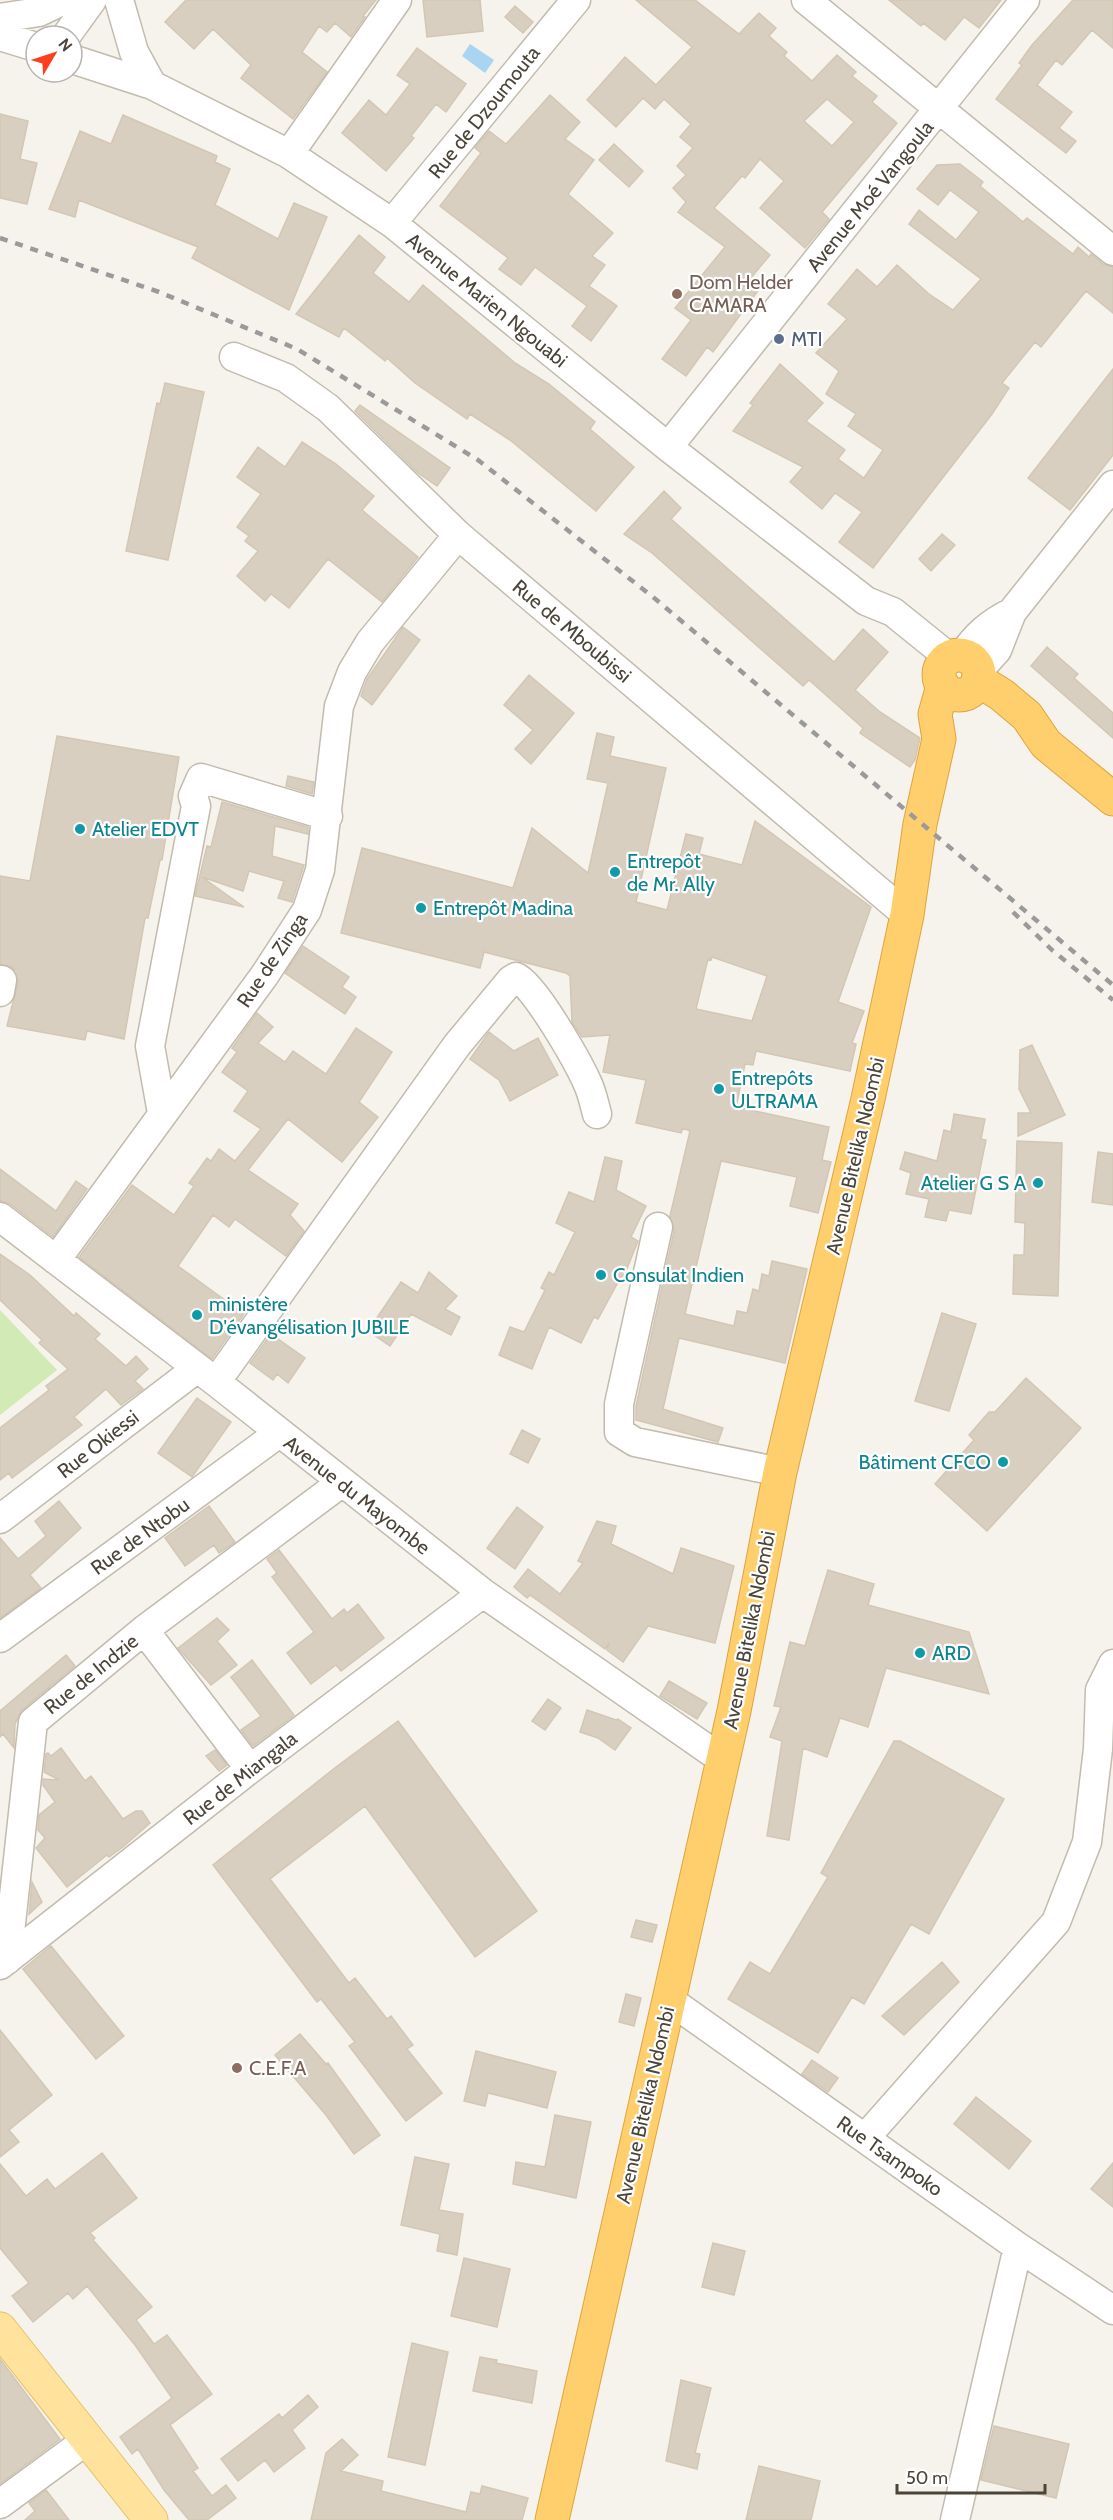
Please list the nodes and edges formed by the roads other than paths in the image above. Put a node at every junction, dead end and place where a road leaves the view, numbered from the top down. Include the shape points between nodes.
1 (64, 0) edge
2 (92, 0) edge
3 (119, 0) edge
4 (397, 0) edge
5 (576, 0) edge
6 (806, 0) edge
7 (1025, 0) edge
8 (0, 18) edge
9 (75, 24) edge
10 (0, 36) edge
11 (24, 43) edge
12 (84, 63) edge
13 (152, 85) junction
14 (940, 108) junction
15 (290, 153) junction
16 (392, 223) junction
17 (1113, 251) edge
18 (234, 357) dead end
19 (668, 447) junction
20 (1113, 485) edge
21 (458, 535) junction
22 (961, 676) junction
23 (1113, 800) edge
24 (328, 816) junction
25 (907, 915) junction
26 (162, 1113) junction
27 (597, 1114) dead end
28 (0, 1217) edge
29 (657, 1227) dead end
30 (56, 1260) junction
31 (206, 1375) junction
32 (279, 1434) junction
33 (780, 1472) junction
34 (341, 1483) junction
35 (0, 1519) edge
36 (483, 1593) junction
37 (144, 1630) junction
38 (0, 1638) edge
39 (1113, 1664) edge
40 (723, 1760) junction
41 (250, 1769) junction
42 (3, 1962) edge
43 (668, 1999) junction
44 (865, 2138) junction
45 (1018, 2247) junction
46 (1113, 2310) edge
47 (0, 2329) edge
48 (87, 2440) junction
49 (0, 2504) edge
50 (151, 2520) edge
51 (552, 2520) edge
52 (955, 2520) edge

1 - 8 street via 39,12
2 - 9 street
3 - 13 street via 134,52
4 - 15 street
5 - 16 street, Rue de Dzoumouta
6 - 14 street
7 - 14 street, Avenue Moé Vangoula
10 - 11 street
12 - 13 street, Avenue Marien Ngouabi
13 - 15 street, Avenue Marien Ngouabi
14 - 17 street
14 - 19 street, Avenue Moé Vangoula
15 - 16 street, Avenue Marien Ngouabi
16 - 19 street, Avenue Marien Ngouabi
18 - 21 street, Rue de Mboubissi via 286,378 328,408
19 - 22 street, Avenue Marien Ngouabi via 866,602 893,612
20 - 22 street via 1012,612 997,650
21 - 24 street, Rue de Zinga via 370,642 352,672 339,706
21 - 25 street, Rue de Mboubissi
22 - 23 highway, Avenue Marien Ngouabi via 992,715 1019,734 1046,744
22 - 25 highway, Avenue Bitelika Ndombi via 953,723 939,739 920,824
24 - 26 street, Rue de Zinga via 320,870 307,910
24 - 26 street via 201,778 193,796 196,806 150,1046
25 - 33 highway, Avenue Bitelika Ndombi via 858,1145
26 - 30 street, Rue de Zinga
27 - 31 street, Rue Okiessi via 588,1084 562,1038 526,984 516,977 511,980 457,1045
28 - 30 street, Avenue du Mayombe
29 - 33 street via 619,1404 619,1432 635,1442
30 - 31 street, Avenue du Mayombe
31 - 32 street, Avenue du Mayombe
31 - 35 street, Rue Okiessi
32 - 34 street, Avenue du Mayombe
32 - 38 street, Rue de Ntobu
33 - 40 highway, Avenue Bitelika Ndombi
34 - 36 street, Avenue du Mayombe
34 - 37 street, Rue de Indzie
36 - 40 street, Avenue du Mayombe
36 - 41 street, Rue de Miangala
37 - 41 street
37 - 42 street, Rue de Indzie via 33,1722
39 - 44 street via 1100,1690 1098,1749 1087,1842 1056,1922
40 - 43 highway, Avenue Bitelika Ndombi
41 - 42 street, Rue de Miangala
43 - 44 street, Rue Tsampoko
43 - 51 highway, Avenue Bitelika Ndombi
44 - 45 street, Rue Tsampoko
45 - 46 street, Rue Tsampoko
45 - 52 street
47 - 48 main road
48 - 49 street
48 - 50 main road

